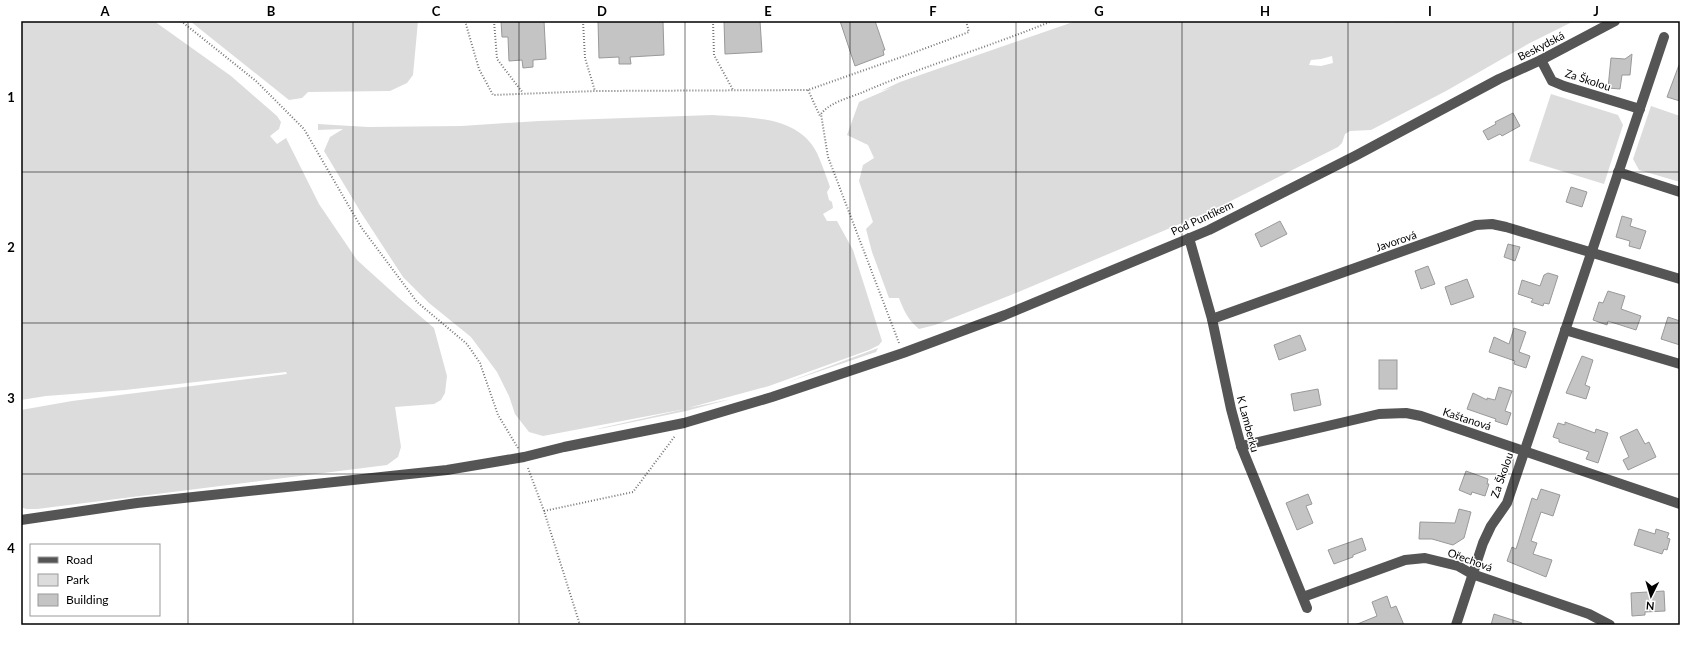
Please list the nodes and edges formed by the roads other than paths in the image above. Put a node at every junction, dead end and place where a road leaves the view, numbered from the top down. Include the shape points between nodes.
1 (1615, 21) edge
2 (1664, 37) dead end
3 (1540, 60) junction
4 (1499, 79) joint
5 (1640, 109) junction
6 (1618, 172) junction
7 (1680, 192) edge
8 (1188, 238) junction
9 (1591, 252) junction
10 (1680, 279) edge
11 (1212, 319) junction
12 (1565, 330) junction
13 (1680, 364) edge
14 (1241, 446) junction
15 (1524, 451) junction
16 (1680, 504) edge
17 (21, 520) edge
18 (1472, 574) junction
19 (1303, 597) junction
20 (1307, 608) dead end
21 (1605, 624) edge
22 (1456, 625) edge

1 - 3 street, Beskydská
2 - 5 street, Za Školou
3 - 4 street, Beskydská
3 - 5 street, Za Školou via 1552,80 1564,86
4 - 8 street, Pod Puntíkem via 1355,156 1209,230
5 - 6 street, Za Školou
6 - 7 street
6 - 9 street, Za Školou
8 - 11 street, K Lamberku
8 - 17 street, Pod Puntíkem via 1005,315 903,353 772,397 684,423 524,457 447,470 137,504
9 - 10 street
9 - 11 street, Javorová via 1506,227 1492,224 1476,225
9 - 12 street, Za Školou
11 - 14 street, K Lamberku
12 - 13 street
12 - 15 street, Za Školou
14 - 15 street, Kaštanová via 1395,412 1422,416
14 - 19 street, K Lamberku
15 - 16 street, Kaštanová
15 - 18 street, Za Školou via 1507,503 1491,526
18 - 19 street, Ořechová via 1458,566 1425,558 1405,560
18 - 21 street, Ořechová via 1589,614
18 - 22 street, Za Školou
19 - 20 street, K Lamberku

